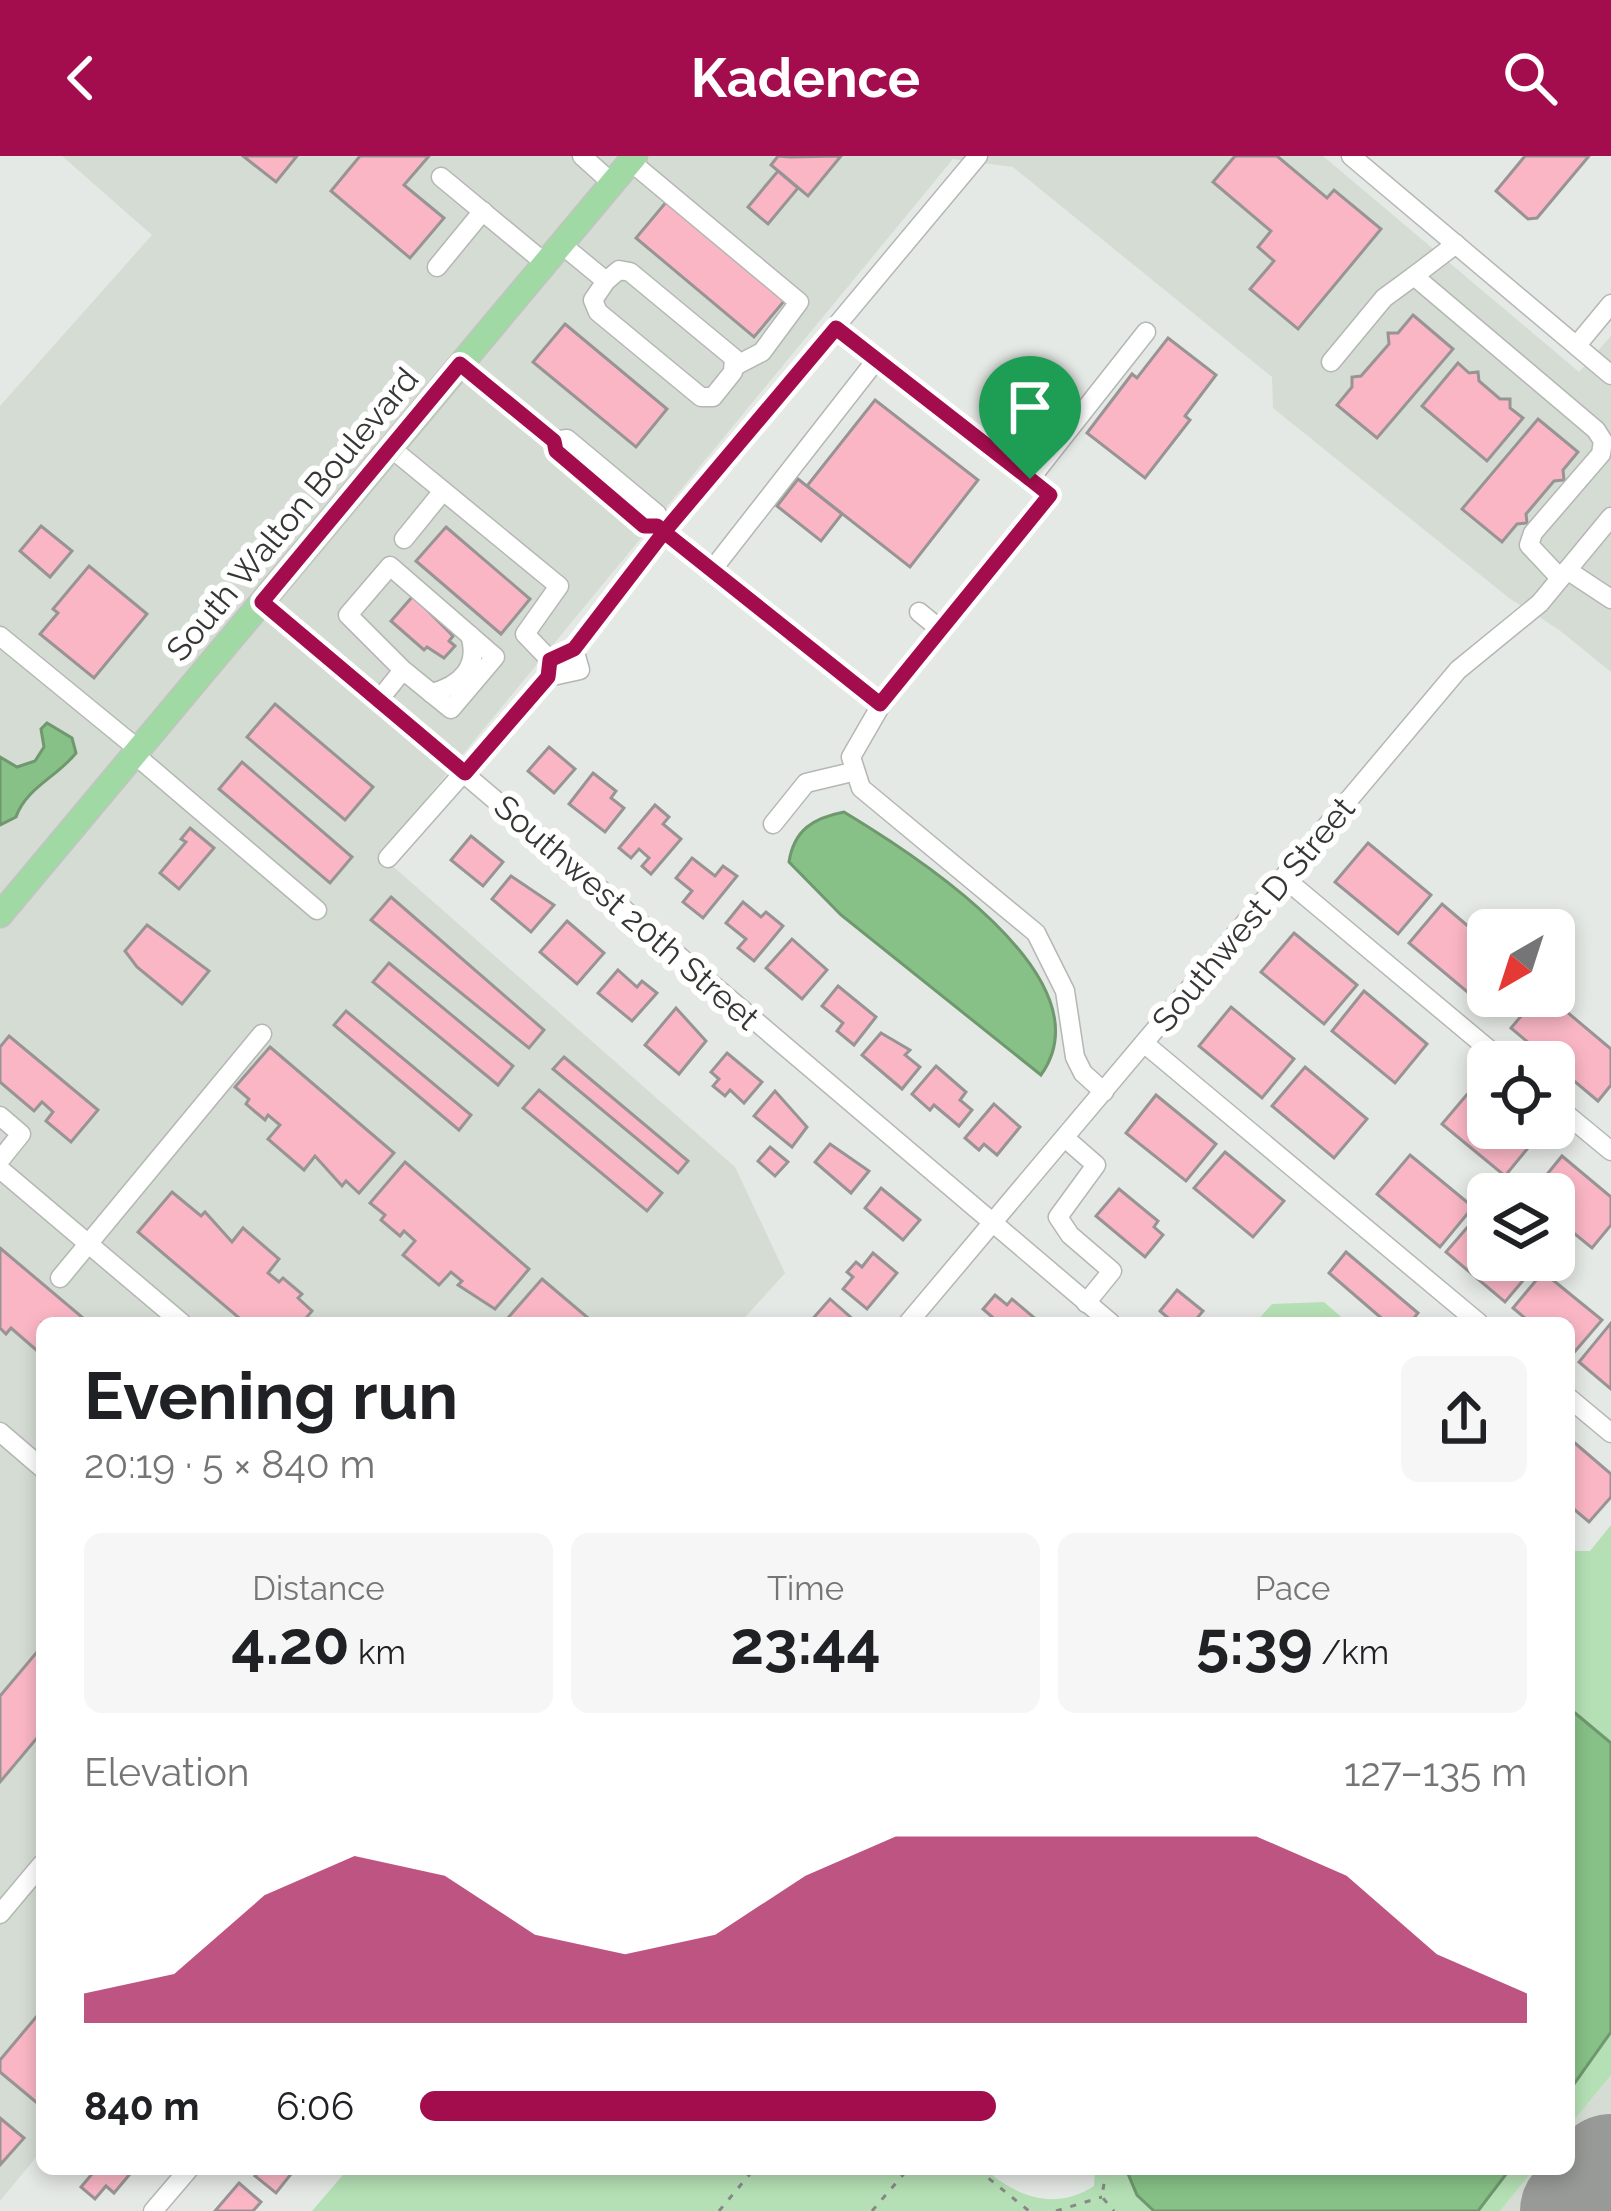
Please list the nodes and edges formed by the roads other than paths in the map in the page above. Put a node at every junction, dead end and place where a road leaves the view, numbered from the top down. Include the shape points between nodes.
1 (582, 156) edge
2 (978, 156) edge
3 (1351, 156) edge
4 (632, 159) edge
5 (441, 177) dead end
6 (612, 183) junction
7 (483, 212) junction
8 (1456, 244) junction
9 (553, 254) junction
10 (436, 267) dead end
11 (1414, 276) junction
12 (606, 281) junction
13 (1611, 304) edge
14 (836, 328) junction
15 (1146, 332) dead end
16 (1577, 345) junction
17 (877, 359) junction
18 (1331, 362) dead end
19 (460, 364) junction
20 (736, 365) junction
21 (1611, 375) edge
22 (391, 448) junction
23 (1030, 479) junction
24 (443, 490) junction
25 (1611, 518) edge
26 (661, 529) junction
27 (404, 539) dead end
28 (712, 571) junction
29 (1563, 574) junction
30 (1611, 599) edge
31 (262, 602) junction
32 (919, 612) dead end
33 (941, 630) junction
34 (0, 636) edge
35 (549, 669) junction
36 (403, 670) junction
37 (379, 700) junction
38 (880, 704) junction
39 (136, 752) junction
40 (852, 772) junction
41 (465, 773) junction
42 (773, 824) dead end
43 (388, 858) dead end
44 (1284, 878) junction
45 (317, 910) dead end
46 (0, 915) edge
47 (262, 1034) dead end
48 (1479, 1041) edge
49 (1145, 1044) junction
50 (1104, 1092) junction
51 (0, 1117) edge
52 (1575, 1121) edge
53 (1065, 1138) junction
54 (1611, 1151) edge
55 (0, 1160) edge
56 (4, 1180) edge
57 (991, 1225) junction
58 (87, 1243) junction
59 (60, 1278) dead end
60 (1086, 1303) junction
61 (175, 1317) edge
62 (913, 1317) edge
63 (1104, 1317) edge
64 (1472, 1317) edge
65 (1575, 1403) edge
66 (0, 1432) edge
67 (1611, 1433) edge
68 (36, 1463) edge
69 (36, 1871) edge
70 (0, 1914) edge
71 (184, 2175) edge
72 (153, 2211) edge

1 - 6 street
2 - 14 street
3 - 8 street
4 - 6 main road, South Walton Boulevard
4 - 20 street via 799,302 762,352
5 - 7 street
6 - 9 main road, South Walton Boulevard
7 - 9 street
7 - 10 street
8 - 11 street
8 - 16 street
9 - 12 street
9 - 19 main road, South Walton Boulevard
11 - 18 street via 1384,298
11 - 29 street via 1604,441 1529,545
12 - 20 street via 630,272
12 - 20 street via 593,301 598,312 700,397 713,397
13 - 16 street
14 - 17 street
14 - 26 street
15 - 23 street
16 - 21 street
17 - 23 street
17 - 28 street
19 - 22 main road, South Walton Boulevard
19 - 26 street via 554,441 567,439 657,514
22 - 24 street
22 - 31 main road, South Walton Boulevard
23 - 33 street via 1050,495
24 - 27 street
24 - 35 street via 559,586 525,634
25 - 29 street, Southwest D Street
26 - 28 street
26 - 35 street via 574,649
28 - 38 street
29 - 30 street
29 - 44 street, Southwest D Street via 1458,670
31 - 37 street, Southwest 20th Street
31 - 39 main road, South Walton Boulevard
32 - 33 street
33 - 38 street
34 - 39 street
35 - 41 street
36 - 36 street via 348,615 390,566 470,635 476,653 451,688 431,693
36 - 37 street
37 - 41 street, Southwest 20th Street
38 - 40 street via 851,757
39 - 45 street
39 - 46 main road, South Walton Boulevard
40 - 42 street via 806,783
40 - 50 street via 861,788 1036,933 1065,991 1075,1057
41 - 43 street
41 - 57 street, Southwest 20th Street
44 - 48 street
44 - 49 street, Southwest D Street
47 - 58 street
49 - 50 street, Southwest D Street
49 - 64 street
50 - 53 street, Southwest D Street
51 - 55 street via 21,1134
52 - 54 street
53 - 57 street, Southwest D Street
53 - 60 street via 1096,1165 1061,1207 1061,1226 1112,1271
56 - 58 street
57 - 60 street, Southwest 20th Street
57 - 62 street, Southwest D Street
58 - 59 street
58 - 61 street
60 - 63 street, Southwest 20th Street
65 - 67 street
66 - 68 street
69 - 70 street
71 - 72 street

